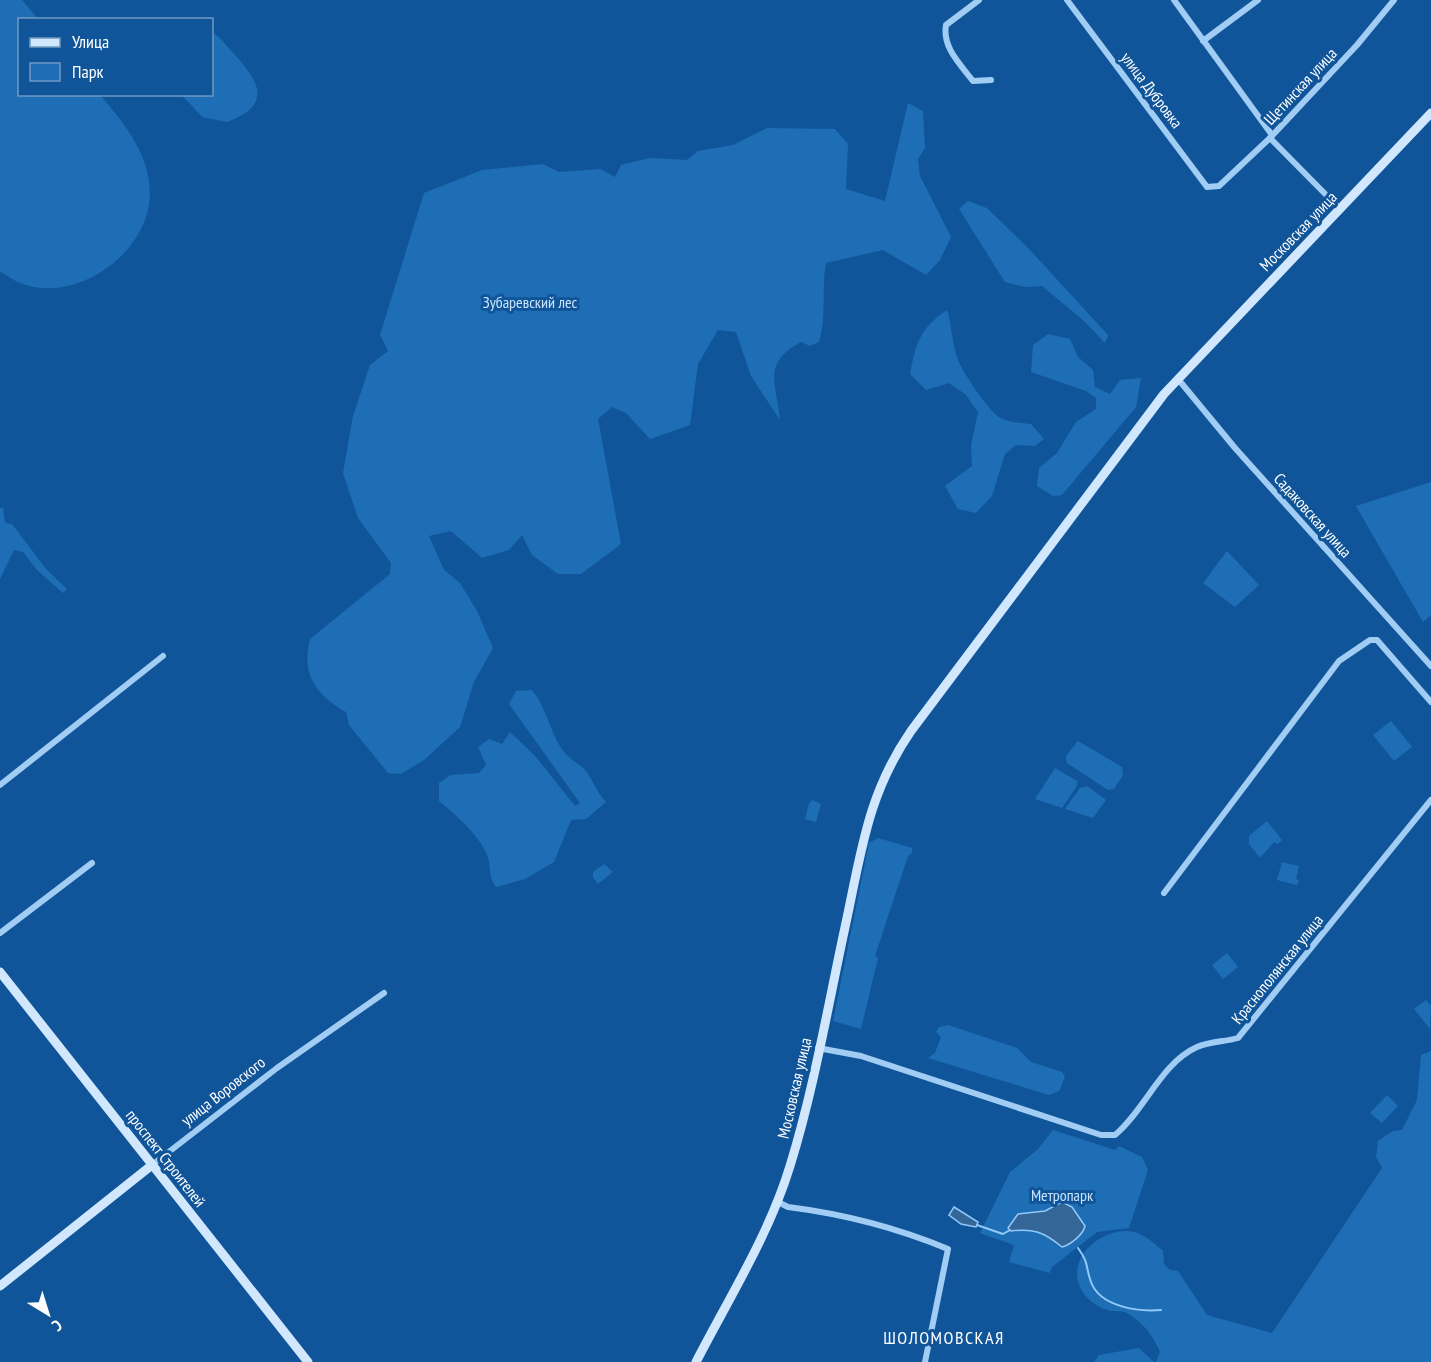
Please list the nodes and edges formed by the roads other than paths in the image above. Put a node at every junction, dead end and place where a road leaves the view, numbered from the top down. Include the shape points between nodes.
1 (979, 0) edge
2 (1067, 0) edge
3 (1173, 0) edge
4 (1258, 0) edge
5 (1394, 0) edge
6 (1203, 41) junction
7 (991, 80) dead end
8 (1431, 112) edge
9 (1271, 136) junction
10 (1219, 186) joint
11 (1340, 209) junction
12 (1178, 379) junction
13 (163, 656) dead end
14 (1431, 666) edge
15 (1431, 702) edge
16 (0, 785) edge
17 (1431, 800) edge
18 (92, 863) dead end
19 (1164, 893) dead end
20 (0, 933) edge
21 (0, 972) edge
22 (384, 993) dead end
23 (818, 1048) junction
24 (152, 1165) junction
25 (778, 1202) junction
26 (0, 1286) edge
27 (308, 1362) edge
28 (696, 1362) edge
29 (925, 1362) edge

1 - 7 street via 946,25 944,35 973,81
2 - 10 street, улица Дубровка via 1207,188
3 - 6 street
4 - 6 street
5 - 9 street, Щетинская улица
6 - 9 street
8 - 11 main road, Московская улица
9 - 10 street, Щетинская улица
9 - 11 street
11 - 12 main road, Московская улица
12 - 14 street, Садаковская улица via 1264,482
12 - 23 main road, Московская улица via 911,731 885,772 872,804
13 - 16 street
15 - 19 street via 1377,640 1370,640 1339,661
17 - 23 street, Краснополянская улица via 1238,1038 1208,1043 1176,1061 1115,1135 1101,1135 861,1056
18 - 20 street
21 - 24 main road, проспект Строителей
22 - 24 street, улица Воровского via 277,1068
23 - 25 main road, Московская улица
24 - 26 main road, улица Воровского
24 - 27 main road, проспект Строителей
25 - 28 main road, Московская улица
25 - 29 street via 857,1218 948,1249

